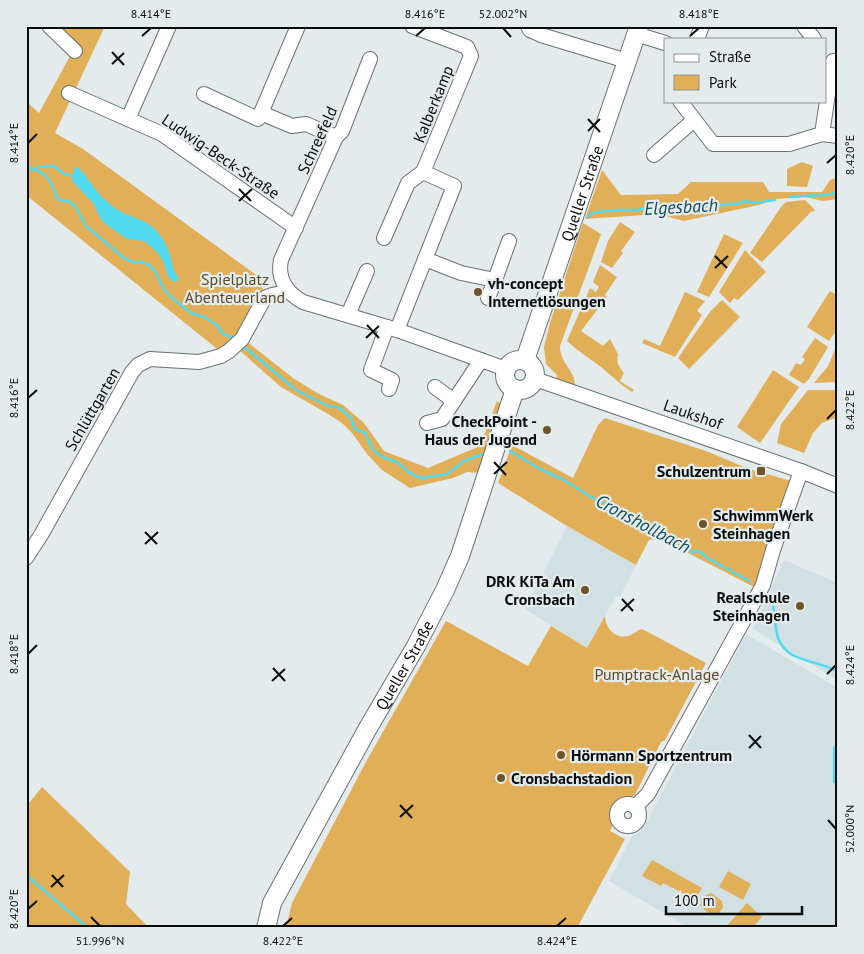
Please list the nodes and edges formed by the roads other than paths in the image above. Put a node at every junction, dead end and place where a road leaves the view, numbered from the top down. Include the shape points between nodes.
1 (49, 26) edge
2 (168, 26) edge
3 (298, 26) edge
4 (412, 26) edge
5 (528, 26) edge
6 (702, 26) edge
7 (804, 26) edge
8 (637, 30) edge
9 (698, 38) edge
10 (813, 38) edge
11 (664, 43) edge
12 (75, 51) dead end
13 (832, 58) edge
14 (370, 59) dead end
15 (627, 61) junction
16 (69, 94) dead end
17 (204, 94) dead end
18 (681, 102) edge
19 (261, 113) junction
20 (128, 119) junction
21 (694, 120) junction
22 (822, 134) junction
23 (838, 136) edge
24 (336, 137) junction
25 (654, 154) dead end
26 (423, 172) junction
27 (296, 228) junction
28 (384, 238) dead end
29 (509, 241) dead end
30 (425, 259) junction
31 (367, 271) dead end
32 (494, 280) junction
33 (287, 290) junction
34 (488, 298) dead end
35 (348, 315) junction
36 (392, 328) junction
37 (481, 360) junction
38 (525, 360) junction
39 (506, 370) junction
40 (535, 379) junction
41 (435, 388) dead end
42 (389, 389) dead end
43 (515, 389) junction
44 (454, 401) junction
45 (427, 423) dead end
46 (801, 471) junction
47 (838, 486) edge
48 (26, 558) edge
49 (636, 807) dead end
50 (266, 928) edge

1 - 12 street
2 - 20 street
3 - 19 street
4 - 26 street, Kalberkamp via 467,48 471,56
5 - 15 street via 541,35
6 - 9 street
7 - 10 street
8 - 11 street
8 - 15 main road, Queller Straße
13 - 22 street
14 - 24 street, Schreefeld via 342,131
15 - 38 main road, Queller Straße
16 - 20 street, Ludwig-Beck-Straße
17 - 19 street via 258,118
18 - 21 street
19 - 24 street via 292,126 306,124
20 - 27 street, Ludwig-Beck-Straße via 162,134
21 - 22 street via 713,144 789,144
21 - 25 street
22 - 23 street
24 - 27 street, Schreefeld
26 - 28 street, Kalberkamp via 408,183
26 - 30 street via 454,186
27 - 33 street, Schreefeld via 279,268
29 - 32 street
30 - 32 street via 461,273
30 - 36 street
31 - 35 street
32 - 34 street
33 - 35 street via 303,302
33 - 48 street, Schlüttgarten via 264,299 242,339 221,356 199,362 150,359 138,365
35 - 36 street
36 - 37 street
36 - 42 street via 371,370 392,380
37 - 39 street
37 - 44 street
38 - 39 main road via 514,361
38 - 40 main road via 534,368
39 - 43 main road via 506,381
40 - 43 main road via 527,389
40 - 46 street, Laukshof
41 - 44 street
43 - 50 main road, Queller Straße via 460,556 445,590 272,903
44 - 45 street via 442,419
46 - 47 street, Laukshof
46 - 49 street via 763,585 648,794

